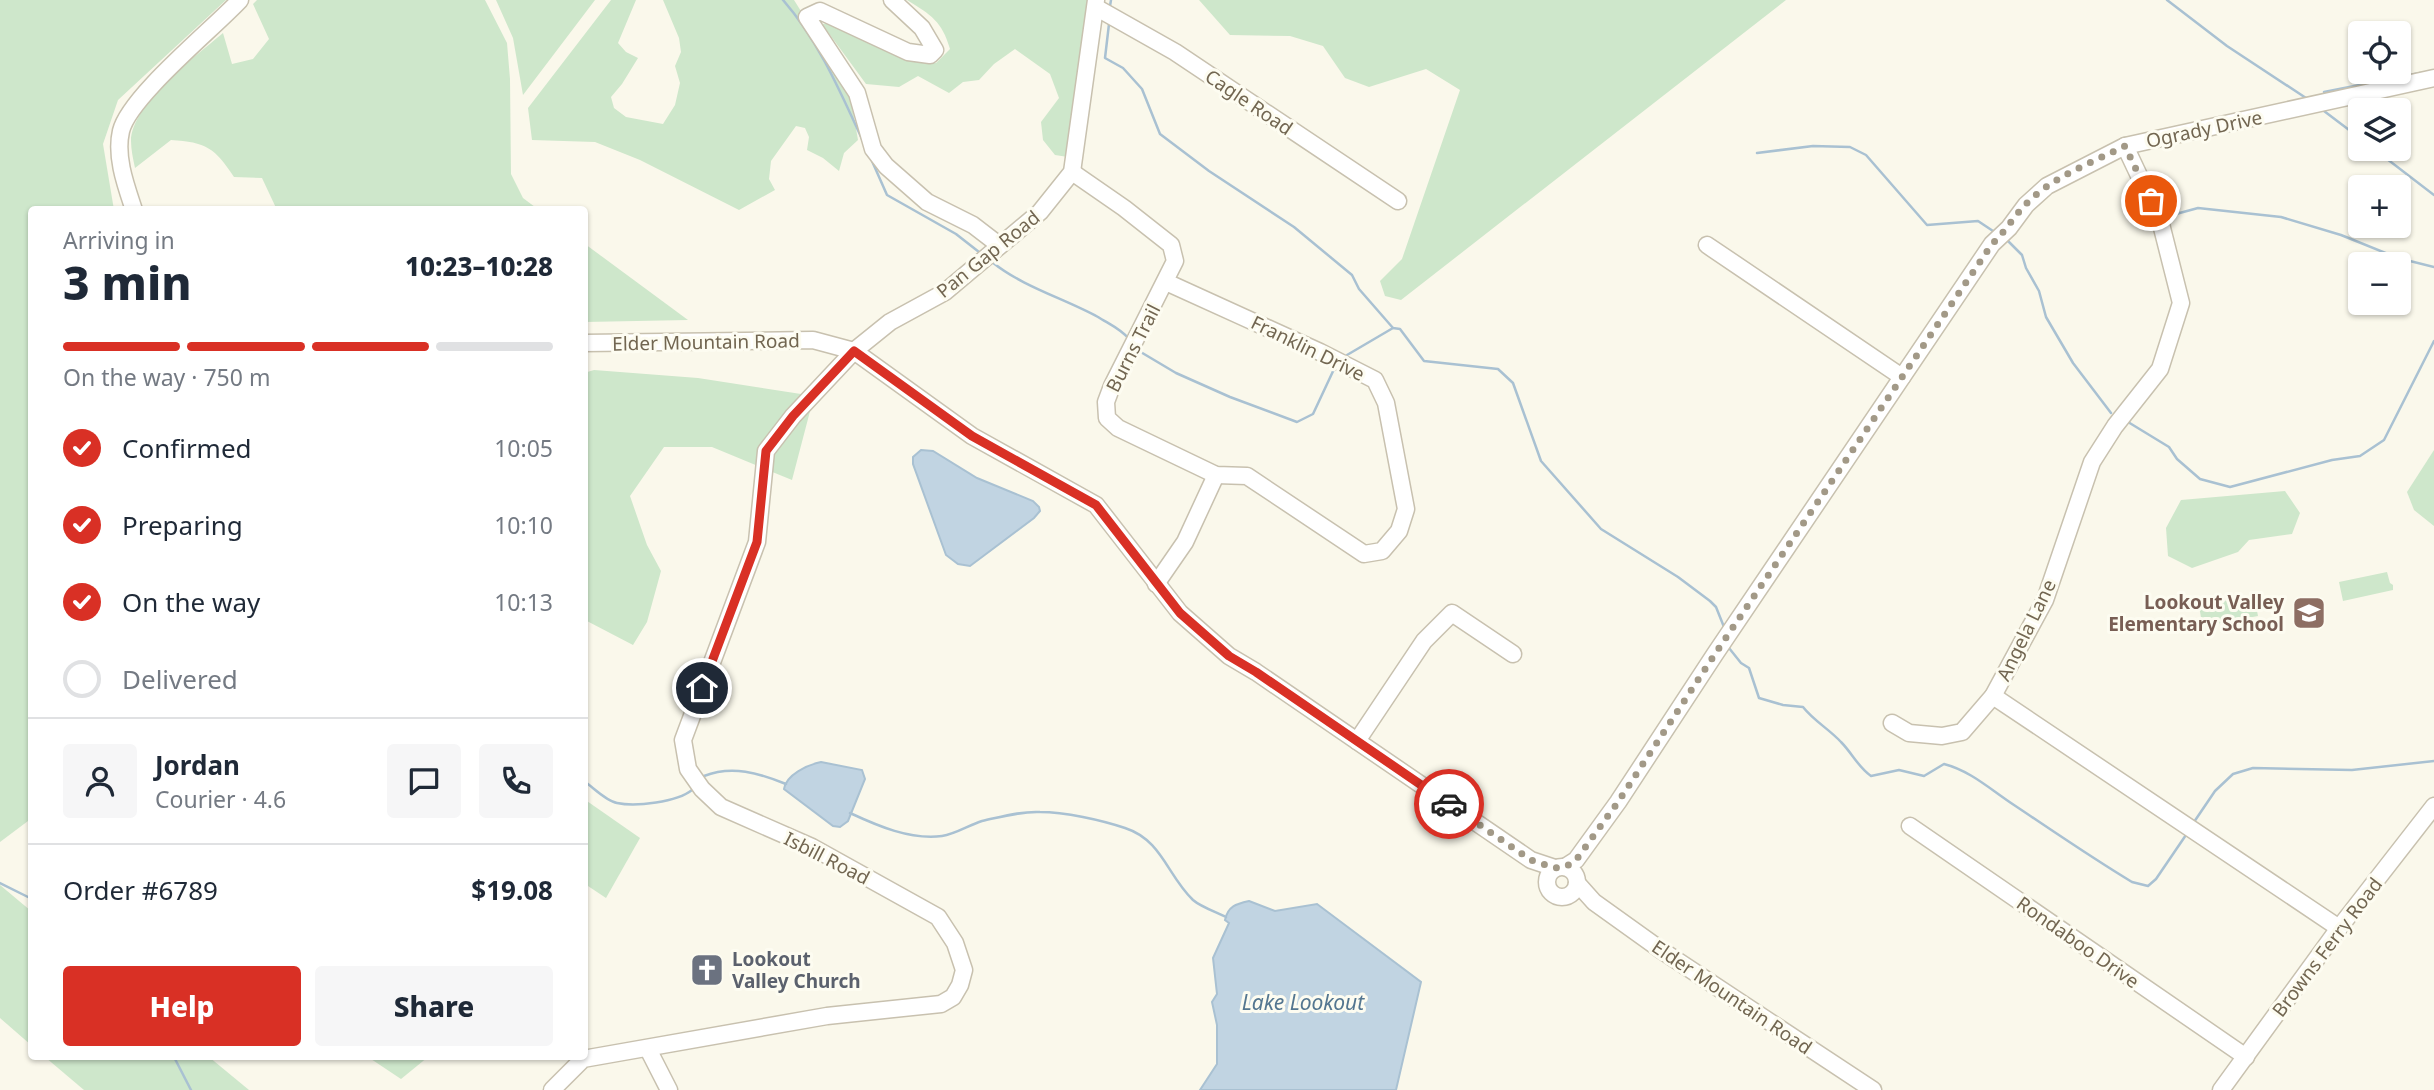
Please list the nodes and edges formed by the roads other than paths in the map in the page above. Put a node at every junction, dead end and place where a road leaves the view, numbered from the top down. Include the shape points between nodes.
1 (240, 0) edge
2 (892, 0) edge
3 (1096, 4) edge
4 (2434, 78) edge
5 (2125, 146) junction
6 (1072, 172) junction
7 (1398, 201) dead end
8 (133, 206) edge
9 (999, 245) junction
10 (1707, 245) dead end
11 (1166, 282) junction
12 (588, 343) edge
13 (854, 351) junction
14 (1902, 377) junction
15 (1216, 475) junction
16 (1156, 584) junction
17 (1513, 653) dead end
18 (1993, 696) junction
19 (1892, 723) dead end
20 (1357, 741) junction
21 (2434, 806) edge
22 (1910, 826) dead end
23 (1566, 872) junction
24 (1566, 896) junction
25 (1594, 902) junction
26 (2339, 928) junction
27 (648, 1049) junction
28 (2246, 1057) junction
29 (588, 1058) edge
30 (582, 1060) edge
31 (552, 1090) edge
32 (669, 1090) edge
33 (1872, 1090) edge
34 (2221, 1090) edge

1 - 8 street via 141,97 124,121 121,162
2 - 9 street via 922,28 935,50 930,55 908,52 820,11 807,17 857,93 873,149 886,166 928,202 973,225
3 - 6 street, Pan Gap Road
3 - 7 street, Cagle Road
4 - 5 street, Ogrady Drive
5 - 14 street, Ogrady Drive via 2060,178 2025,205 1992,244
5 - 18 street, Angela Lane via 2160,220 2181,303 2159,372 2092,462 2045,600
6 - 9 street, Pan Gap Road via 1040,212
6 - 11 street via 1171,245 1175,261
9 - 13 street, Pan Gap Road via 945,292 890,322
10 - 14 street
11 - 15 street, Burns Trail via 1112,386 1105,413 1118,428
11 - 15 street, Franklin Drive via 1375,380 1386,402 1406,509 1399,531 1382,551 1364,554 1247,477
12 - 13 street, Elder Mountain Road via 813,340
13 - 16 street, Elder Mountain Road via 972,436 1096,505
13 - 27 street, Isbill Road via 766,451 757,542 683,740 688,769 721,807 812,847 938,917 955,943 964,970 960,985 941,1004 827,1016
14 - 23 street, Ogrady Drive via 1618,802
15 - 16 street via 1185,542
16 - 20 street, Elder Mountain Road via 1180,613 1229,656
17 - 20 street via 1452,613 1424,641
18 - 19 street via 1962,732 1942,736 1909,733
18 - 26 street, Angela Lane
20 - 23 street, Elder Mountain Road via 1531,860
21 - 26 street, Browns Ferry Road
22 - 28 street, Rondaboo Drive
23 - 24 street via 1574,891
23 - 24 street, Elder Mountain Road via 1552,893
23 - 25 street, Elder Mountain Road
24 - 25 street, Elder Mountain Road
25 - 33 street, Elder Mountain Road
26 - 28 street, Browns Ferry Road
27 - 29 street, Isbill Road
27 - 32 street
28 - 34 street, Browns Ferry Road
30 - 31 street, Isbill Road

